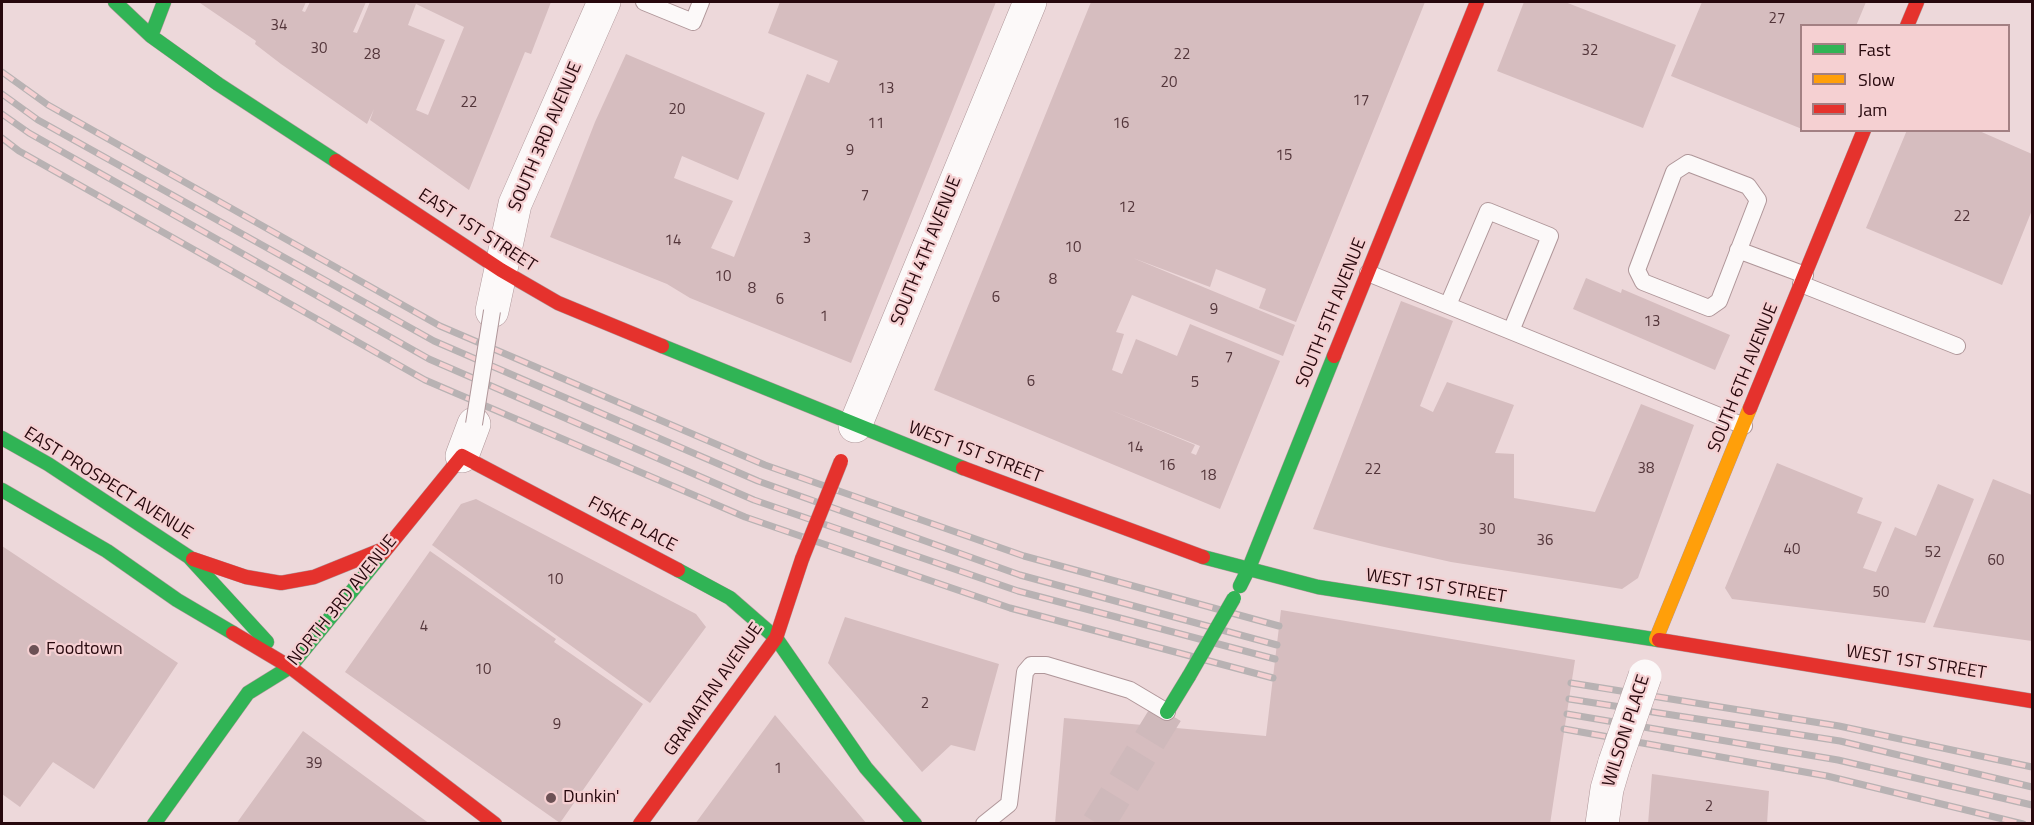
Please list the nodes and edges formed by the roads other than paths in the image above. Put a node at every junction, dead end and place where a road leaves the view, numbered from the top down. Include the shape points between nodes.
1 (116, 2) edge
2 (164, 2) edge
3 (604, 2) edge
4 (644, 2) edge
5 (701, 2) edge
6 (1030, 2) edge
7 (1477, 2) edge
8 (1917, 2) edge
9 (1908, 24) edge
10 (151, 36) junction
11 (1863, 132) edge
12 (1738, 250) junction
13 (501, 270) junction
14 (1368, 273) junction
15 (1803, 280) junction
16 (1448, 305) junction
17 (492, 311) joint
18 (1511, 331) junction
19 (1957, 346) dead end
20 (474, 424) joint
21 (1744, 426) junction
22 (2, 438) edge
23 (848, 443) junction
24 (462, 456) junction
25 (2, 490) edge
26 (825, 501) joint
27 (386, 549) junction
28 (189, 557) junction
29 (1249, 568) junction
30 (776, 638) junction
31 (1656, 639) junction
32 (290, 667) junction
33 (2032, 700) edge
34 (1167, 712) joint
35 (154, 824) edge
36 (495, 824) edge
37 (640, 824) edge
38 (915, 824) edge
39 (984, 824) edge
40 (1602, 824) edge

1 - 10 street, EAST 1ST STREET
2 - 10 street
3 - 13 street, SOUTH 3RD AVENUE via 514,204
4 - 5 lane via 693,22
6 - 23 street, SOUTH 4TH AVENUE
7 - 14 street, SOUTH 5TH AVENUE
8 - 9 street
10 - 13 street, EAST 1ST STREET
11 - 15 street, SOUTH 6TH AVENUE
12 - 12 lane via 1758,200 1748,186 1689,163 1674,172 1637,270 1643,282 1709,308 1719,301
12 - 15 lane
13 - 17 street, SOUTH 3RD AVENUE
13 - 23 street, EAST 1ST STREET via 558,303
14 - 16 lane
14 - 29 street, SOUTH 5TH AVENUE
15 - 19 lane
15 - 21 street, SOUTH 6TH AVENUE
16 - 18 lane
16 - 18 lane via 1488,211 1550,236
17 - 20 lane, bridge
18 - 21 lane
20 - 24 street, NORTH 3RD AVENUE
21 - 31 street, SOUTH 6TH AVENUE
22 - 28 street, EAST PROSPECT AVENUE
23 - 26 street, SOUTH 4TH AVENUE, bridge
23 - 29 street, WEST 1ST STREET via 1190,554
24 - 27 street, NORTH 3RD AVENUE
24 - 30 street, FISKE PLACE via 730,598
25 - 32 street, EAST PROSPECT AVENUE via 107,551 177,600
26 - 30 street, GRAMATAN AVENUE, bridge
27 - 28 street via 315,578 280,583 246,577
27 - 32 street, NORTH 3RD AVENUE
28 - 32 street, EAST PROSPECT AVENUE
29 - 31 street, WEST 1ST STREET via 1318,587
29 - 34 street, SOUTH 5TH AVENUE, bridge
30 - 37 street, GRAMATAN AVENUE
30 - 38 street, FISKE PLACE via 866,768
31 - 33 street, WEST 1ST STREET
31 - 40 street, WILSON PLACE, bridge via 1607,789
32 - 35 street, NORTH 3RD AVENUE via 248,693
32 - 36 street, EAST PROSPECT AVENUE
34 - 39 lane via 1130,690 1046,665 1031,665 1025,672 1009,804

